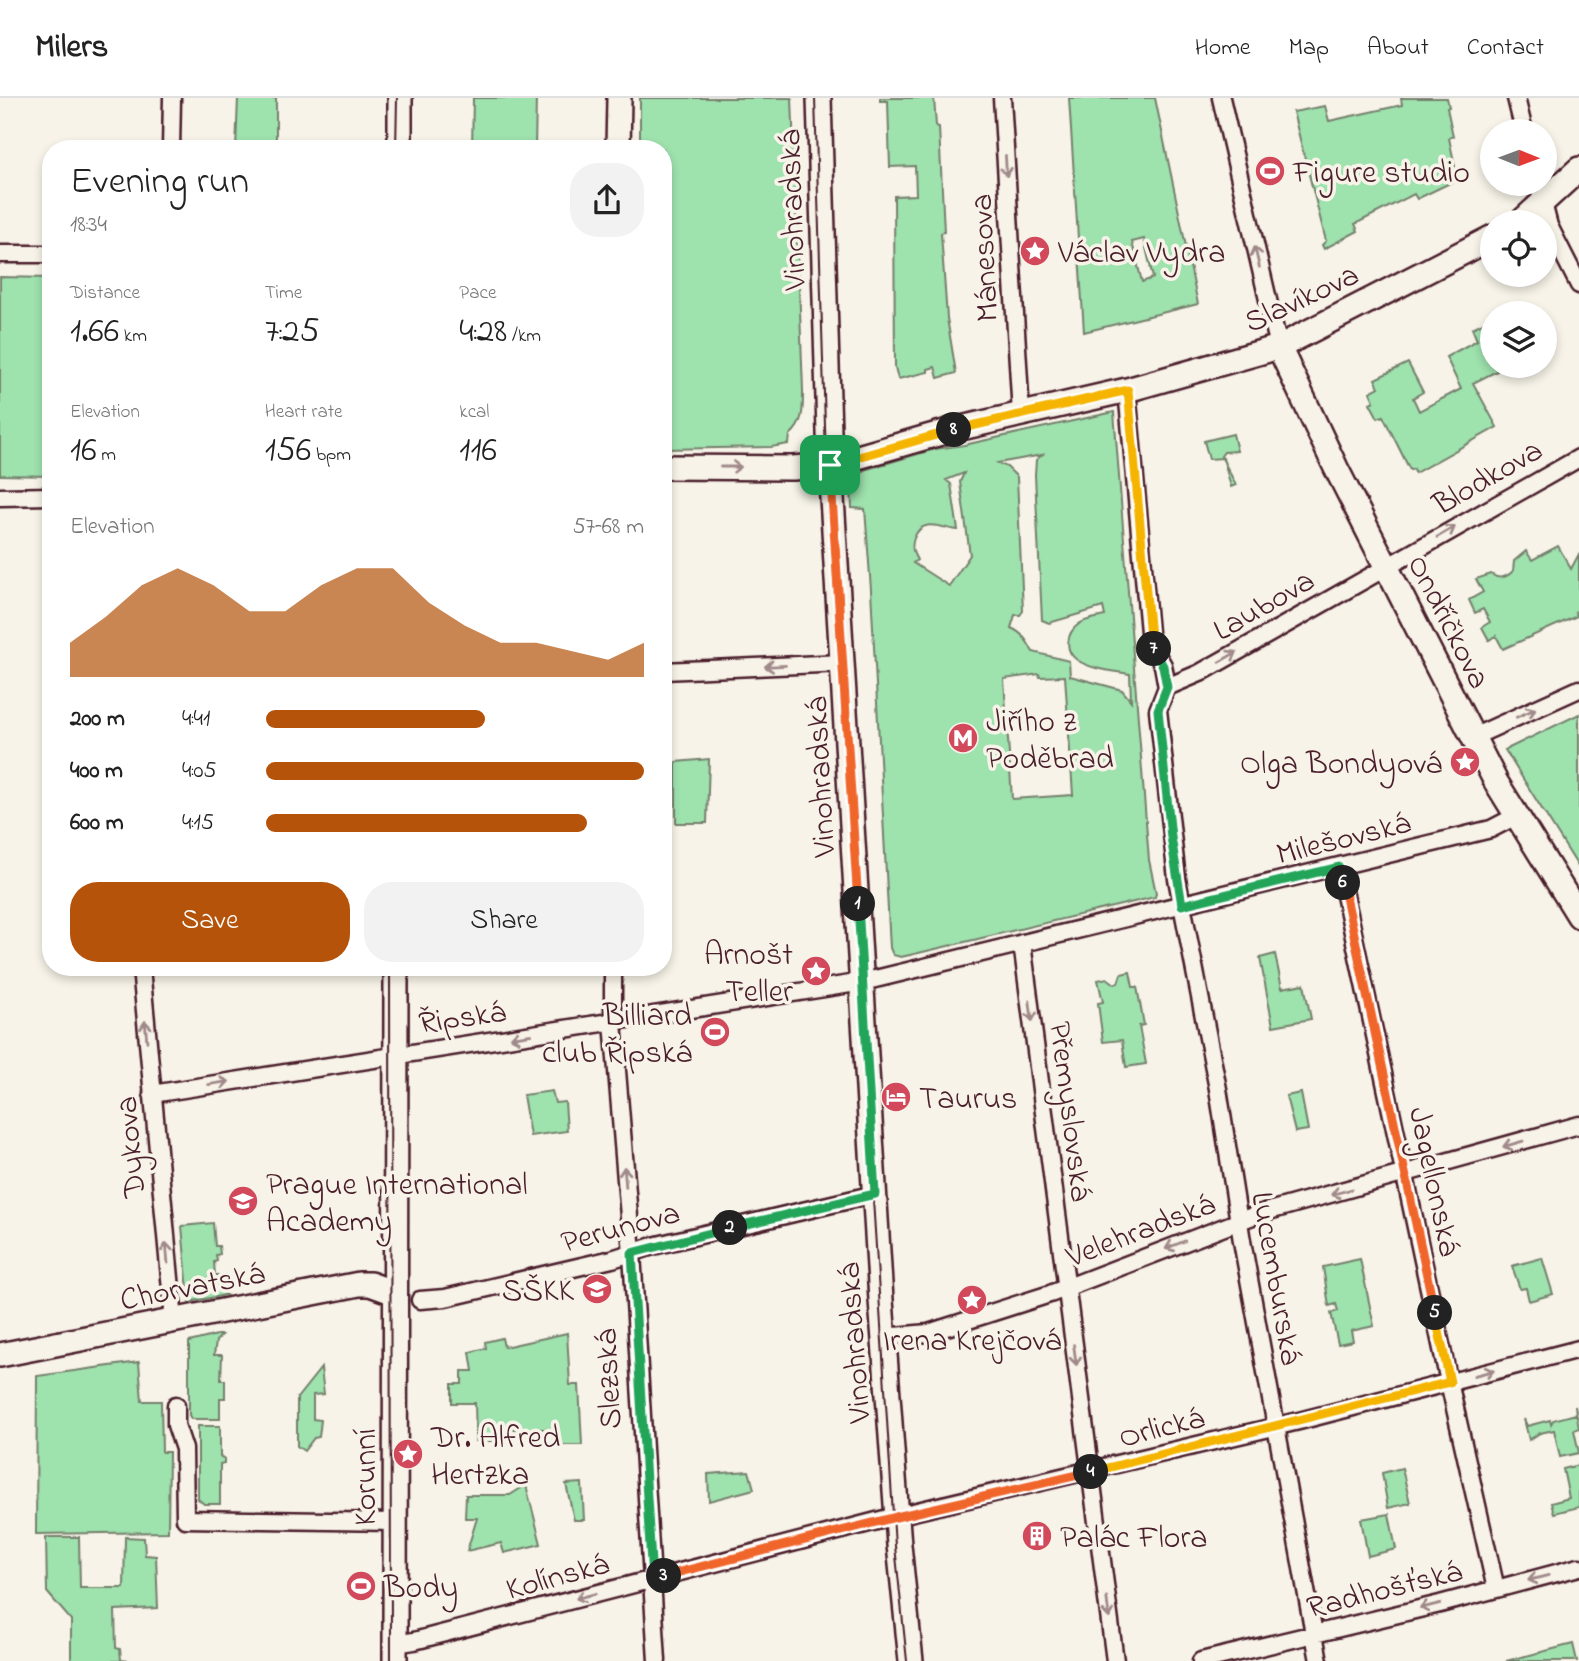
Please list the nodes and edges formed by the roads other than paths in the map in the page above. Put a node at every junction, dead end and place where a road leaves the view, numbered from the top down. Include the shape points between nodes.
1 (172, 98) edge
2 (400, 98) edge
3 (619, 98) edge
4 (819, 98) edge
5 (1002, 98) edge
6 (1221, 98) edge
7 (1516, 98) edge
8 (1521, 119) edge
9 (171, 140) edge
10 (400, 140) edge
11 (618, 140) edge
12 (1579, 169) edge
13 (1558, 182) edge
14 (1541, 196) edge
15 (1480, 244) edge
16 (0, 254) edge
17 (42, 254) edge
18 (1579, 285) edge
19 (1279, 347) junction
20 (1128, 390) junction
21 (1021, 414) junction
22 (1579, 458) edge
23 (830, 465) junction
24 (672, 467) edge
25 (42, 496) edge
26 (0, 497) edge
27 (1387, 566) junction
28 (844, 663) junction
29 (672, 671) edge
30 (1167, 687) junction
31 (1579, 689) edge
32 (1473, 737) junction
33 (1516, 817) junction
34 (1339, 867) junction
35 (1182, 905) junction
36 (1579, 916) edge
37 (1022, 943) junction
38 (142, 976) edge
39 (396, 976) edge
40 (613, 976) edge
41 (863, 982) junction
42 (613, 1023) junction
43 (396, 1065) junction
44 (152, 1094) junction
45 (1579, 1125) edge
46 (1407, 1174) junction
47 (875, 1194) junction
48 (1239, 1221) junction
49 (632, 1253) junction
50 (1066, 1288) junction
51 (396, 1293) junction
52 (420, 1300) dead end
53 (174, 1321) junction
54 (884, 1337) junction
55 (1579, 1349) edge
56 (0, 1355) edge
57 (1450, 1382) junction
58 (176, 1405) dead end
59 (1276, 1427) junction
60 (1090, 1472) junction
61 (896, 1517) junction
62 (395, 1522) junction
63 (1579, 1567) edge
64 (652, 1579) junction
65 (1496, 1588) junction
66 (1314, 1634) junction
67 (395, 1652) edge
68 (657, 1661) edge
69 (911, 1661) edge
70 (1115, 1661) edge
71 (1201, 1661) edge
72 (1319, 1661) edge

1 - 9 street
2 - 10 street
3 - 11 street
4 - 23 street, Vinohradská
5 -> 21 street, Mánesova
19 -> 6 street
7 - 8 street
12 - 13 street
14 - 18 street via 1549,226
15 - 19 street, Slavíkova
16 - 17 street
19 - 20 street, Slavíkova
19 - 27 street, Ondříčkova
20 - 21 street, Slavíkova
20 - 30 street via 1150,643 1163,666
21 - 23 street, Slavíkova
27 -> 22 street, Blodkova
24 -> 23 street, Slavíkova
23 - 28 street, Vinohradská
25 - 26 street
30 -> 27 street, Laubova via 1200,673
27 - 32 street, Ondříčkova
28 -> 29 street
28 - 41 street, Vinohradská
30 - 35 street, Lucemburská via 1158,710
32 -> 31 street
32 - 33 street, Ondříčkova
33 - 34 street, Milešovská via 1491,829
33 - 36 street, Ondříčkova
34 - 35 street, Milešovská
34 - 46 street, Jagellonská
35 - 37 street, Milešovská
35 - 48 street, Lucemburská
37 - 41 street, Řipská
37 -> 50 street, Přemyslovská
44 -> 38 street, Dykova
39 - 43 street, Korunní
40 - 42 street, Slezská
41 - 42 street, Řipská
41 - 47 street, Vinohradská
42 -> 43 street, Řipská
49 -> 42 street, Slezská
44 -> 43 street, Řipská
43 - 51 street, Korunní
53 -> 44 street, Dykova
45 -> 46 street, Velehradská
46 -> 48 street, Velehradská
46 - 57 street, Jagellonská
47 - 49 street, Perunova
47 - 54 street, Vinohradská
48 -> 50 street, Velehradská
48 - 59 street, Lucemburská
49 - 52 street, Perunova
49 - 64 street, Slezská
50 - 54 street, Velehradská via 928,1333
50 -> 60 street, Přemyslovská
51 - 53 street, Chorvatská via 359,1284
51 - 62 street, Korunní
53 - 56 street, Chorvatská
54 - 61 street, Vinohradská
57 -> 55 street, Orlická
57 - 59 street, Orlická
57 - 65 street, Jagellonská
58 - 62 street via 176,1425 184,1449 184,1520
59 - 60 street, Orlická
59 - 66 street, Lucemburská
60 - 61 street, Orlická
60 -> 70 street, Přemyslovská
61 - 64 street, Kolínská
61 - 69 street, Vinohradská
62 - 67 street, Korunní
63 -> 65 street, Radhošťská
64 -> 67 street, Kolínská via 414,1641
64 - 68 street, Slezská
65 -> 66 street, Radhošťská
66 - 71 street, Radhošťská
66 - 72 street, Lucemburská

